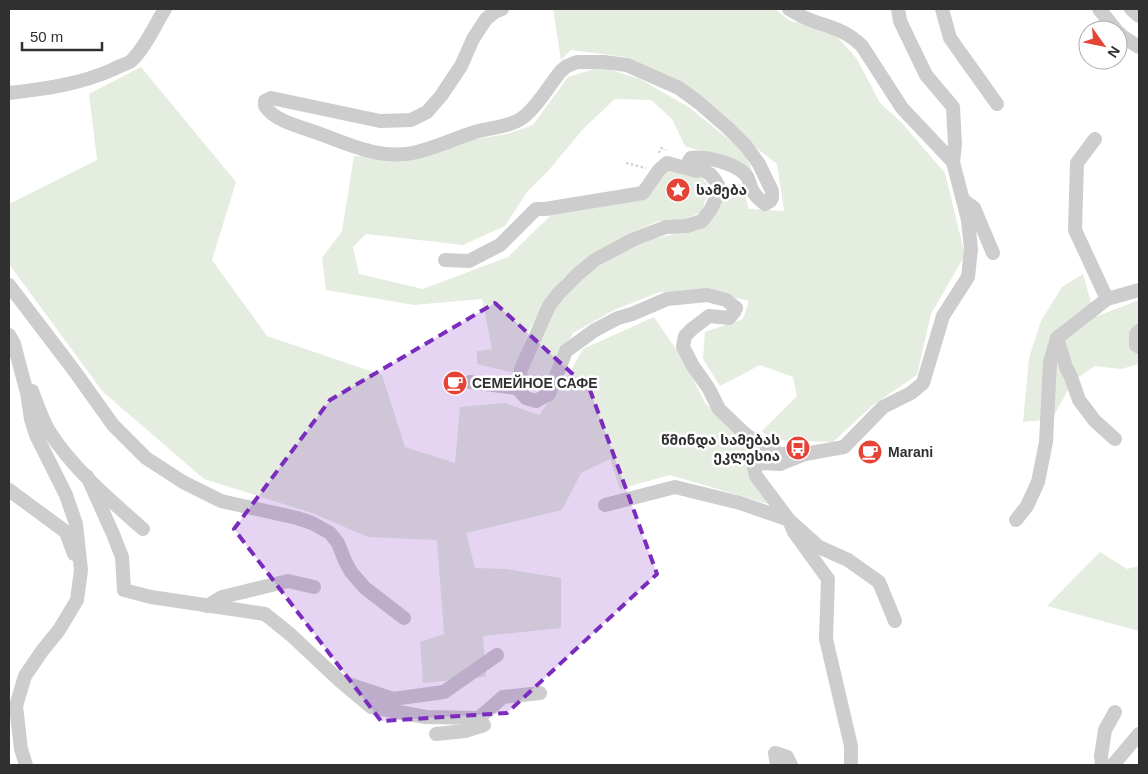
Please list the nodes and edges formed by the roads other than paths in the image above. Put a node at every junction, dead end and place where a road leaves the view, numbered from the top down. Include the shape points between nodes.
1 (164, 9) edge
2 (502, 9) edge
3 (789, 9) edge
4 (898, 9) edge
5 (942, 9) edge
6 (1099, 9) edge
7 (1131, 9) edge
8 (1139, 16) edge
9 (1108, 20) edge
10 (1128, 40) edge
11 (1139, 47) edge
12 (9, 93) edge
13 (997, 104) dead end
14 (1094, 139) dead end
15 (953, 162) junction
16 (710, 174) junction
17 (963, 199) junction
18 (993, 253) dead end
19 (445, 260) dead end
20 (9, 285) edge
21 (1139, 290) edge
22 (1106, 299) junction
23 (1139, 331) edge
24 (1057, 338) junction
25 (11, 339) edge
26 (1139, 347) edge
27 (470, 382) dead end
28 (517, 388) junction
29 (1115, 439) dead end
30 (804, 454) junction
31 (87, 476) junction
32 (9, 490) edge
33 (605, 505) dead end
34 (789, 520) junction
35 (1016, 520) dead end
36 (143, 529) dead end
37 (81, 570) junction
38 (314, 587) dead end
39 (207, 606) junction
40 (404, 618) dead end
41 (895, 621) dead end
42 (497, 654) dead end
43 (340, 681) junction
44 (540, 694) dead end
45 (1116, 712) dead end
46 (478, 718) junction
47 (436, 734) dead end
48 (1139, 734) edge
49 (776, 759) edge
50 (26, 765) edge
51 (791, 765) edge
52 (851, 765) edge
53 (1102, 765) edge
54 (1113, 765) edge

1 - 12 street via 131,61 74,83
2 - 16 street via 486,19 442,96 427,112 410,120 380,121 276,98 265,101 264,106 288,122 350,146 370,152 416,153 475,132 516,122 528,114 567,66 577,62 627,65 679,88 728,128 759,164 772,198 765,204 752,191 746,176 730,165 708,159 689,160 690,164
3 - 15 street via 854,38 902,108
4 - 15 street via 900,21 926,75 953,107
5 - 13 street via 950,38
6 - 9 street
7 - 8 street
10 - 11 street
14 - 22 street via 1077,163 1075,230
15 - 17 street
16 - 19 street via 667,162 643,194 536,209 500,245 469,261
16 - 28 street via 718,185 717,196 702,220 634,238 595,260 558,294 549,306 521,369
17 - 18 street via 974,208
17 - 30 street via 971,249 968,277 943,316 923,383 912,393 883,407 844,447
20 - 40 street via 113,425 146,458 221,501 297,518 330,533 350,572
21 - 22 street
22 - 24 street
23 - 26 street via 1136,345
24 - 29 street via 1079,400
24 - 35 street via 1050,362 1046,442 1038,482 1027,506
25 - 31 street via 49,429
25 - 37 street via 36,435 66,495 76,524
27 - 28 street
28 - 30 street via 526,398 536,400 550,394 566,351 595,330 667,299 707,295 726,300 736,308 728,318 710,316 685,336 683,347 693,366 719,408 759,445 780,454
30 - 34 street via 780,464 761,463 754,468 756,476
31 - 36 street
31 - 39 street via 122,557 124,590
32 - 37 street via 66,532
33 - 34 street via 675,487 740,503
34 - 41 street via 819,547 848,560 879,582
34 - 52 street via 828,579 826,639 851,746
37 - 50 street via 77,600 25,676 16,706
38 - 39 street via 288,581 222,597
39 - 43 street via 265,614
42 - 43 street via 444,692 393,699
43 - 46 street via 371,707 426,717
44 - 46 street via 503,697
45 - 53 street via 1105,730
46 - 47 street via 484,725
48 - 54 street
49 - 51 street via 787,756

